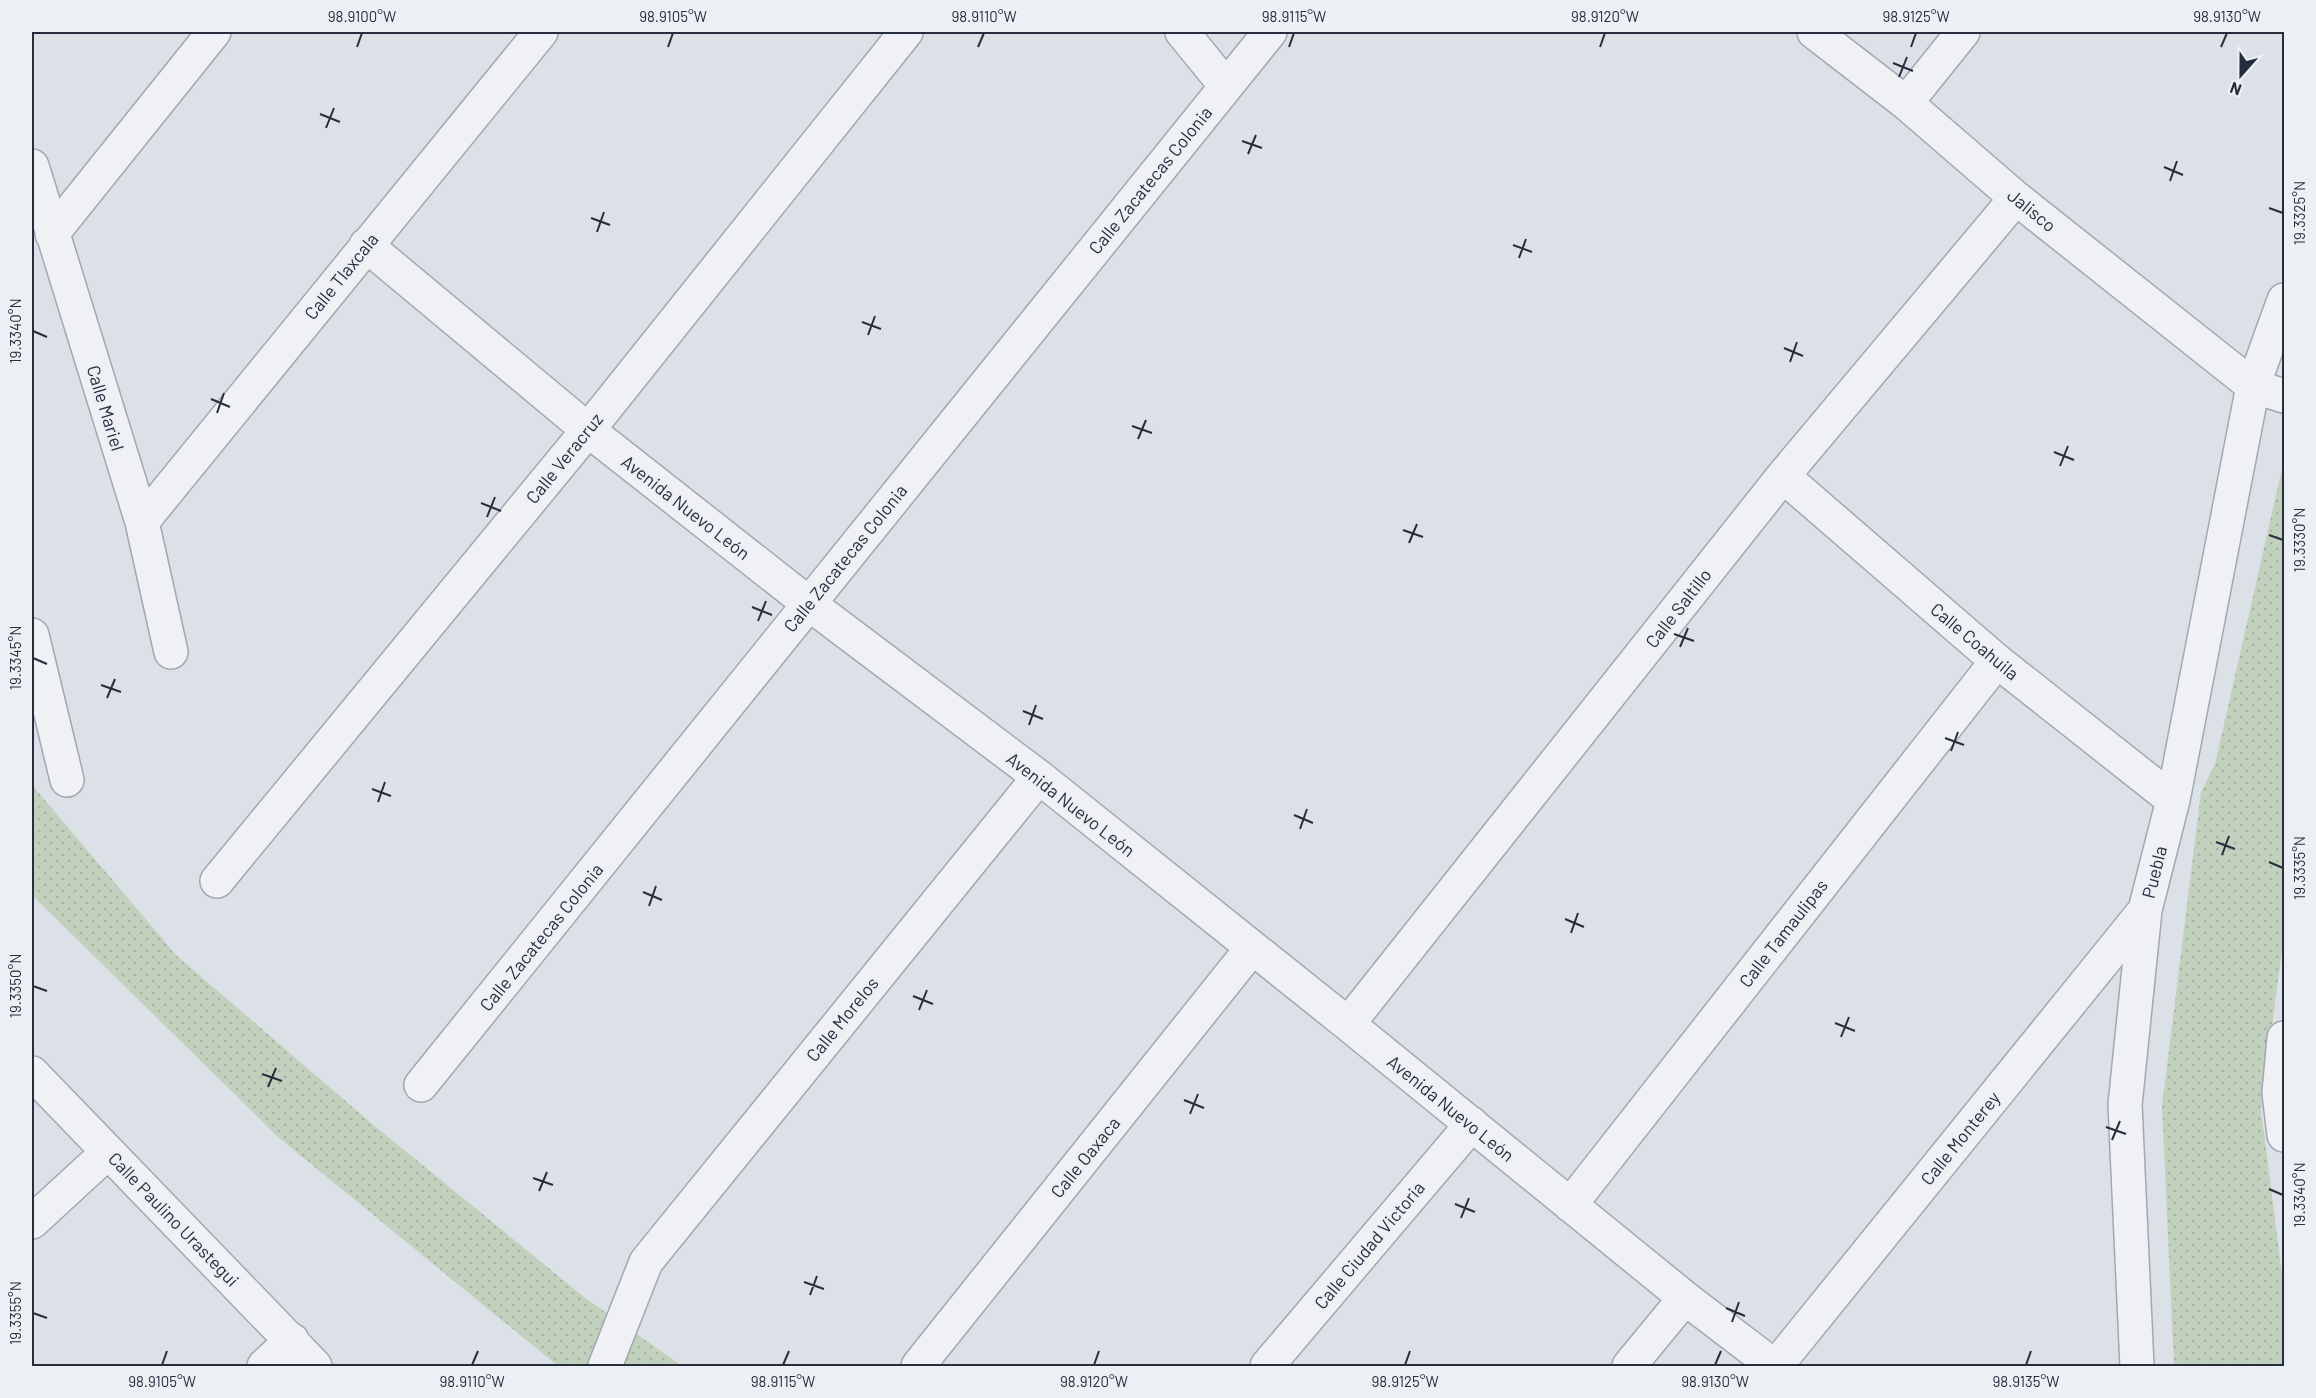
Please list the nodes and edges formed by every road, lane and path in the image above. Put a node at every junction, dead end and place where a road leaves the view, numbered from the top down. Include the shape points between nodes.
1 (214, 32) edge
2 (541, 32) edge
3 (906, 32) edge
4 (1182, 32) edge
5 (1270, 32) edge
6 (1814, 32) edge
7 (1963, 32) edge
8 (1226, 86) junction
9 (1906, 103) junction
10 (32, 166) edge
11 (2016, 198) junction
12 (52, 234) junction
13 (366, 245) junction
14 (2284, 300) edge
15 (2253, 386) junction
16 (2284, 396) edge
17 (588, 430) junction
18 (1783, 476) junction
19 (142, 522) junction
20 (808, 603) junction
21 (32, 634) edge
22 (171, 652) dead end
23 (1997, 661) junction
24 (1039, 777) junction
25 (67, 780) dead end
26 (2173, 800) junction
27 (217, 881) dead end
28 (2145, 910) junction
29 (1252, 948) junction
30 (1348, 1024) junction
31 (2284, 1038) edge
32 (32, 1073) edge
33 (422, 1085) dead end
34 (1472, 1124) junction
35 (2284, 1135) edge
36 (108, 1152) junction
37 (1570, 1205) junction
38 (32, 1222) edge
39 (1685, 1298) junction
40 (292, 1340) junction
41 (264, 1366) edge
42 (315, 1366) edge
43 (605, 1366) edge
44 (918, 1366) edge
45 (1266, 1366) edge
46 (1629, 1366) edge
47 (1775, 1366) edge
48 (2137, 1366) edge

1 - 12 street
2 - 13 street, Calle Tlaxcala
3 - 17 street, Calle Veracruz
4 - 8 street
5 - 8 street, Calle Zacatecas Colonia
6 - 9 street, Jalisco
7 - 9 street
8 - 20 street, Calle Zacatecas Colonia
9 - 11 street, Jalisco
10 - 12 street, Calle Mariel
11 - 15 street, Jalisco
11 - 18 street, Calle Saltillo
12 - 19 street, Calle Mariel
13 - 17 street, Avenida Nuevo León
13 - 19 street, Calle Tlaxcala
14 - 15 street, Puebla
15 - 16 street
15 - 26 street, Puebla
17 - 20 street, Avenida Nuevo León
17 - 27 street, Calle Veracruz
18 - 23 street, Calle Coahuila
18 - 30 street, Calle Saltillo
19 - 22 street, Calle Mariel
20 - 24 street, Avenida Nuevo León
20 - 33 street, Calle Zacatecas Colonia
21 - 25 street
23 - 26 street, Calle Coahuila
23 - 37 street, Calle Tamaulipas
24 - 29 street, Avenida Nuevo León
24 - 43 street, Calle Morelos via 646,1262
26 - 28 street, Puebla
28 - 47 street, Calle Monterey
28 - 48 street, Puebla via 2125,1105
29 - 30 street, Avenida Nuevo León
29 - 44 street, Calle Oaxaca
30 - 34 street, Avenida Nuevo León
31 - 35 street via 2279,1092
32 - 36 street, Calle Paulino Urastegui
34 - 37 street, Avenida Nuevo León
34 - 45 street, Calle Ciudad Victoria
36 - 38 street
36 - 40 street, Calle Paulino Urastegui
37 - 39 street, Avenida Nuevo León
39 - 46 street
39 - 47 street, Avenida Nuevo León
40 - 41 street
40 - 42 street, Calle Paulino Urastegui

